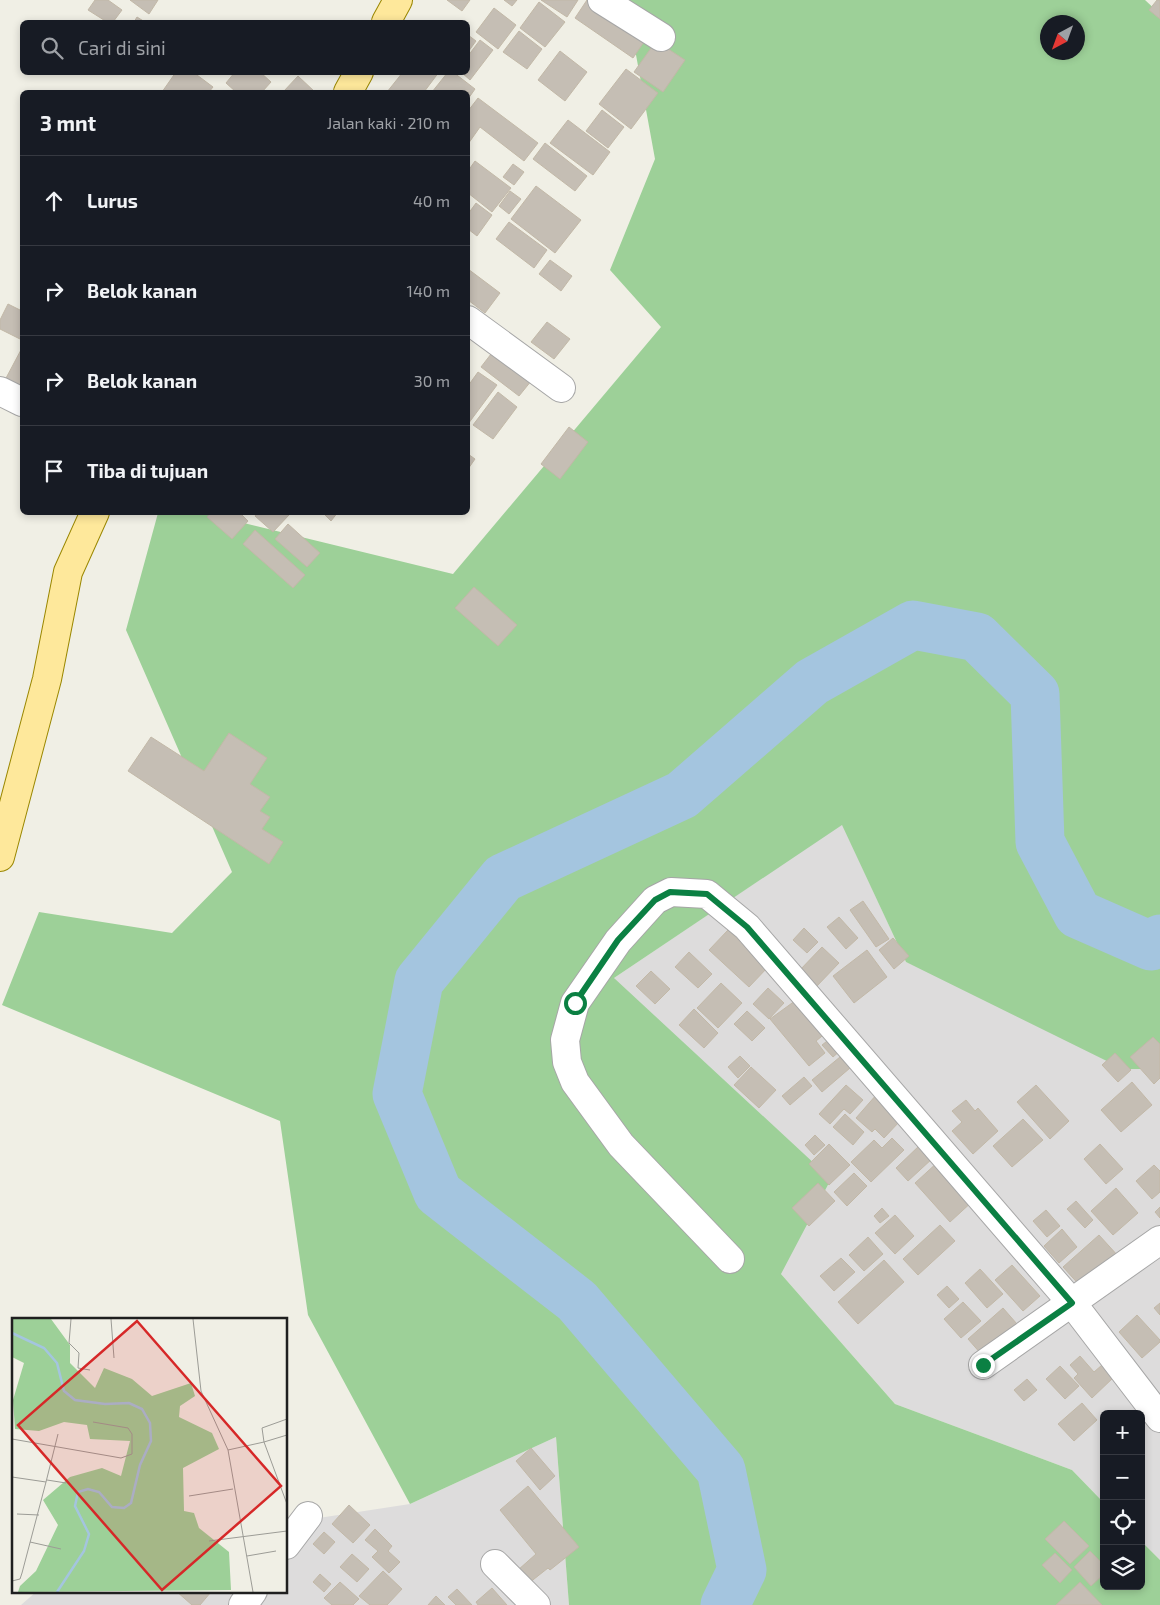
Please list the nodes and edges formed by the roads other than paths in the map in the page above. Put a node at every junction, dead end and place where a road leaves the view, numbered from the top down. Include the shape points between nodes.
1 (398, 0) edge
2 (602, 0) edge
3 (387, 20) edge
4 (661, 37) dead end
5 (357, 75) edge
6 (349, 90) edge
7 (470, 321) edge
8 (561, 388) dead end
9 (0, 391) edge
10 (20, 401) edge
11 (94, 515) edge
12 (0, 857) edge
13 (1160, 1240) edge
14 (730, 1259) dead end
15 (1072, 1303) junction
16 (983, 1365) dead end
17 (1160, 1418) edge
18 (308, 1516) dead end
19 (288, 1542) edge
20 (495, 1564) dead end
21 (252, 1592) edge
22 (243, 1605) edge
23 (536, 1605) edge

1 - 3 main road
2 - 4 street
5 - 6 main road
7 - 8 street
9 - 10 street
11 - 12 main road via 68,572 46,679
13 - 15 street
14 - 15 street via 621,1144 575,1082 567,1062 565,1040 575,1003 618,940 655,900 670,892 707,894 747,927
15 - 16 street
15 - 17 street
18 - 19 street
20 - 23 street
21 - 22 street

